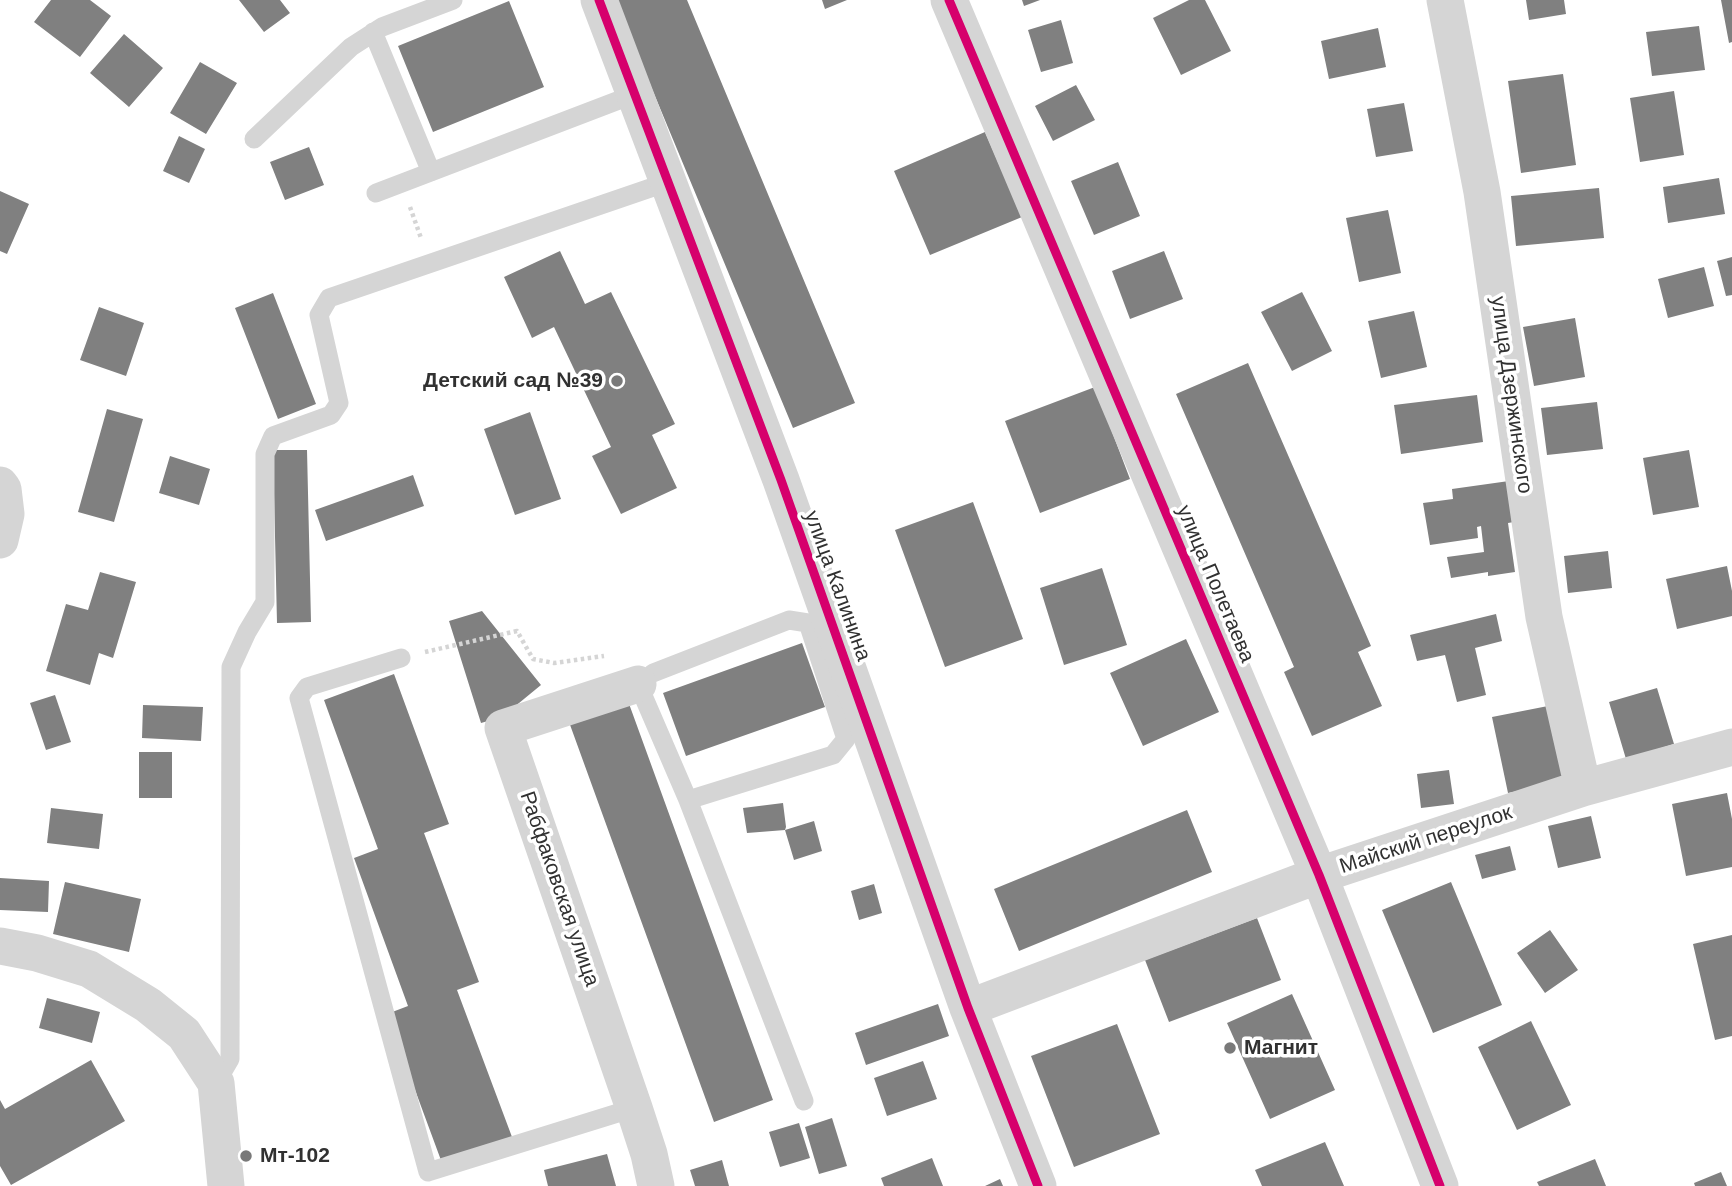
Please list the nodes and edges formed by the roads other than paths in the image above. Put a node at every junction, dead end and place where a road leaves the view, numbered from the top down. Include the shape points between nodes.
1 (453, 0) edge
2 (599, 0) edge
3 (949, 0) edge
4 (1445, 0) edge
5 (373, 32) junction
6 (635, 94) junction
7 (254, 139) dead end
8 (431, 172) junction
9 (668, 182) junction
10 (376, 193) dead end
11 (0, 485) edge
12 (0, 540) edge
13 (401, 658) road end
14 (645, 678) junction
15 (1732, 747) edge
16 (1583, 788) junction
17 (688, 800) junction
18 (1319, 875) junction
19 (0, 946) edge
20 (968, 1008) junction
21 (216, 1083) junction
22 (804, 1101) dead end
23 (634, 1108) junction
24 (226, 1186) edge
25 (656, 1186) edge
26 (1038, 1186) edge
27 (1440, 1186) edge

1 - 5 lane
2 - 6 street, улица Калинина
3 - 18 street, улица Полетаева
4 - 16 street, улица Дзержинского via 1482,192 1544,617
5 - 7 lane via 351,47
5 - 8 lane
6 - 8 lane
6 - 9 street, улица Калинина
8 - 10 lane
9 - 20 street, улица Калинина via 781,480
9 - 21 lane via 329,298 319,316 340,403 331,415 273,436 265,454 265,602 231,667 230,1059
11 - 12 street via 6,514
13 - 23 lane via 307,687 299,698 428,1172
14 - 17 lane
14 - 17 lane via 789,620 808,622 846,739 833,755
14 - 23 street, Рабфаковская улица via 503,728
15 - 16 street, Майский переулок
16 - 18 street, Майский переулок
17 - 22 lane
18 - 20 street, Майский переулок
18 - 27 street, улица Полетаева
19 - 21 street via 89,969 148,1005 184,1034
20 - 26 street, улица Калинина
21 - 24 street
23 - 25 street, Рабфаковская улица

